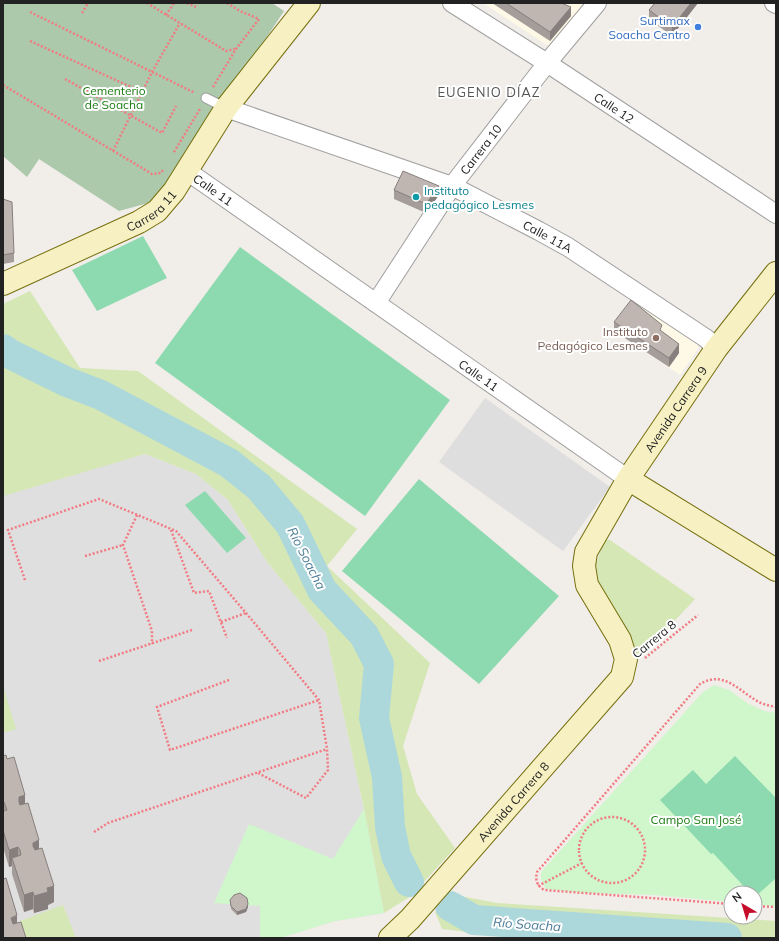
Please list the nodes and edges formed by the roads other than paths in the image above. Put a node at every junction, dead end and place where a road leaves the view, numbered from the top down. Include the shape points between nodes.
1 (309, 3) edge
2 (452, 3) edge
3 (597, 3) edge
4 (547, 63) junction
5 (206, 98) road end
6 (226, 108) junction
7 (187, 171) junction
8 (452, 186) junction
9 (776, 214) edge
10 (776, 273) edge
11 (3, 284) edge
12 (376, 303) junction
13 (716, 349) junction
14 (628, 479) junction
15 (776, 570) edge
16 (624, 668) joint
17 (390, 938) edge

1 - 6 main road, Carrera 11
2 - 4 street, Calle 12
3 - 4 street, Carrera 10
4 - 8 street, Carrera 10
4 - 9 street, Calle 12
5 - 6 lane
6 - 7 main road, Carrera 11
6 - 8 street, Calle 11A
7 - 11 main road, Carrera 11 via 157,211 139,222
7 - 12 street, Calle 11
8 - 12 street, Carrera 10
8 - 13 street, Calle 11A via 568,247 707,339
10 - 13 main road, Avenida Carrera 9
12 - 14 street, Calle 11
13 - 14 main road, Avenida Carrera 9
14 - 15 main road, Calle 11
14 - 16 main road, Avenida Carrera 9 via 586,552 584,566 587,585 620,640
16 - 17 main road, Avenida Carrera 8 via 410,919

